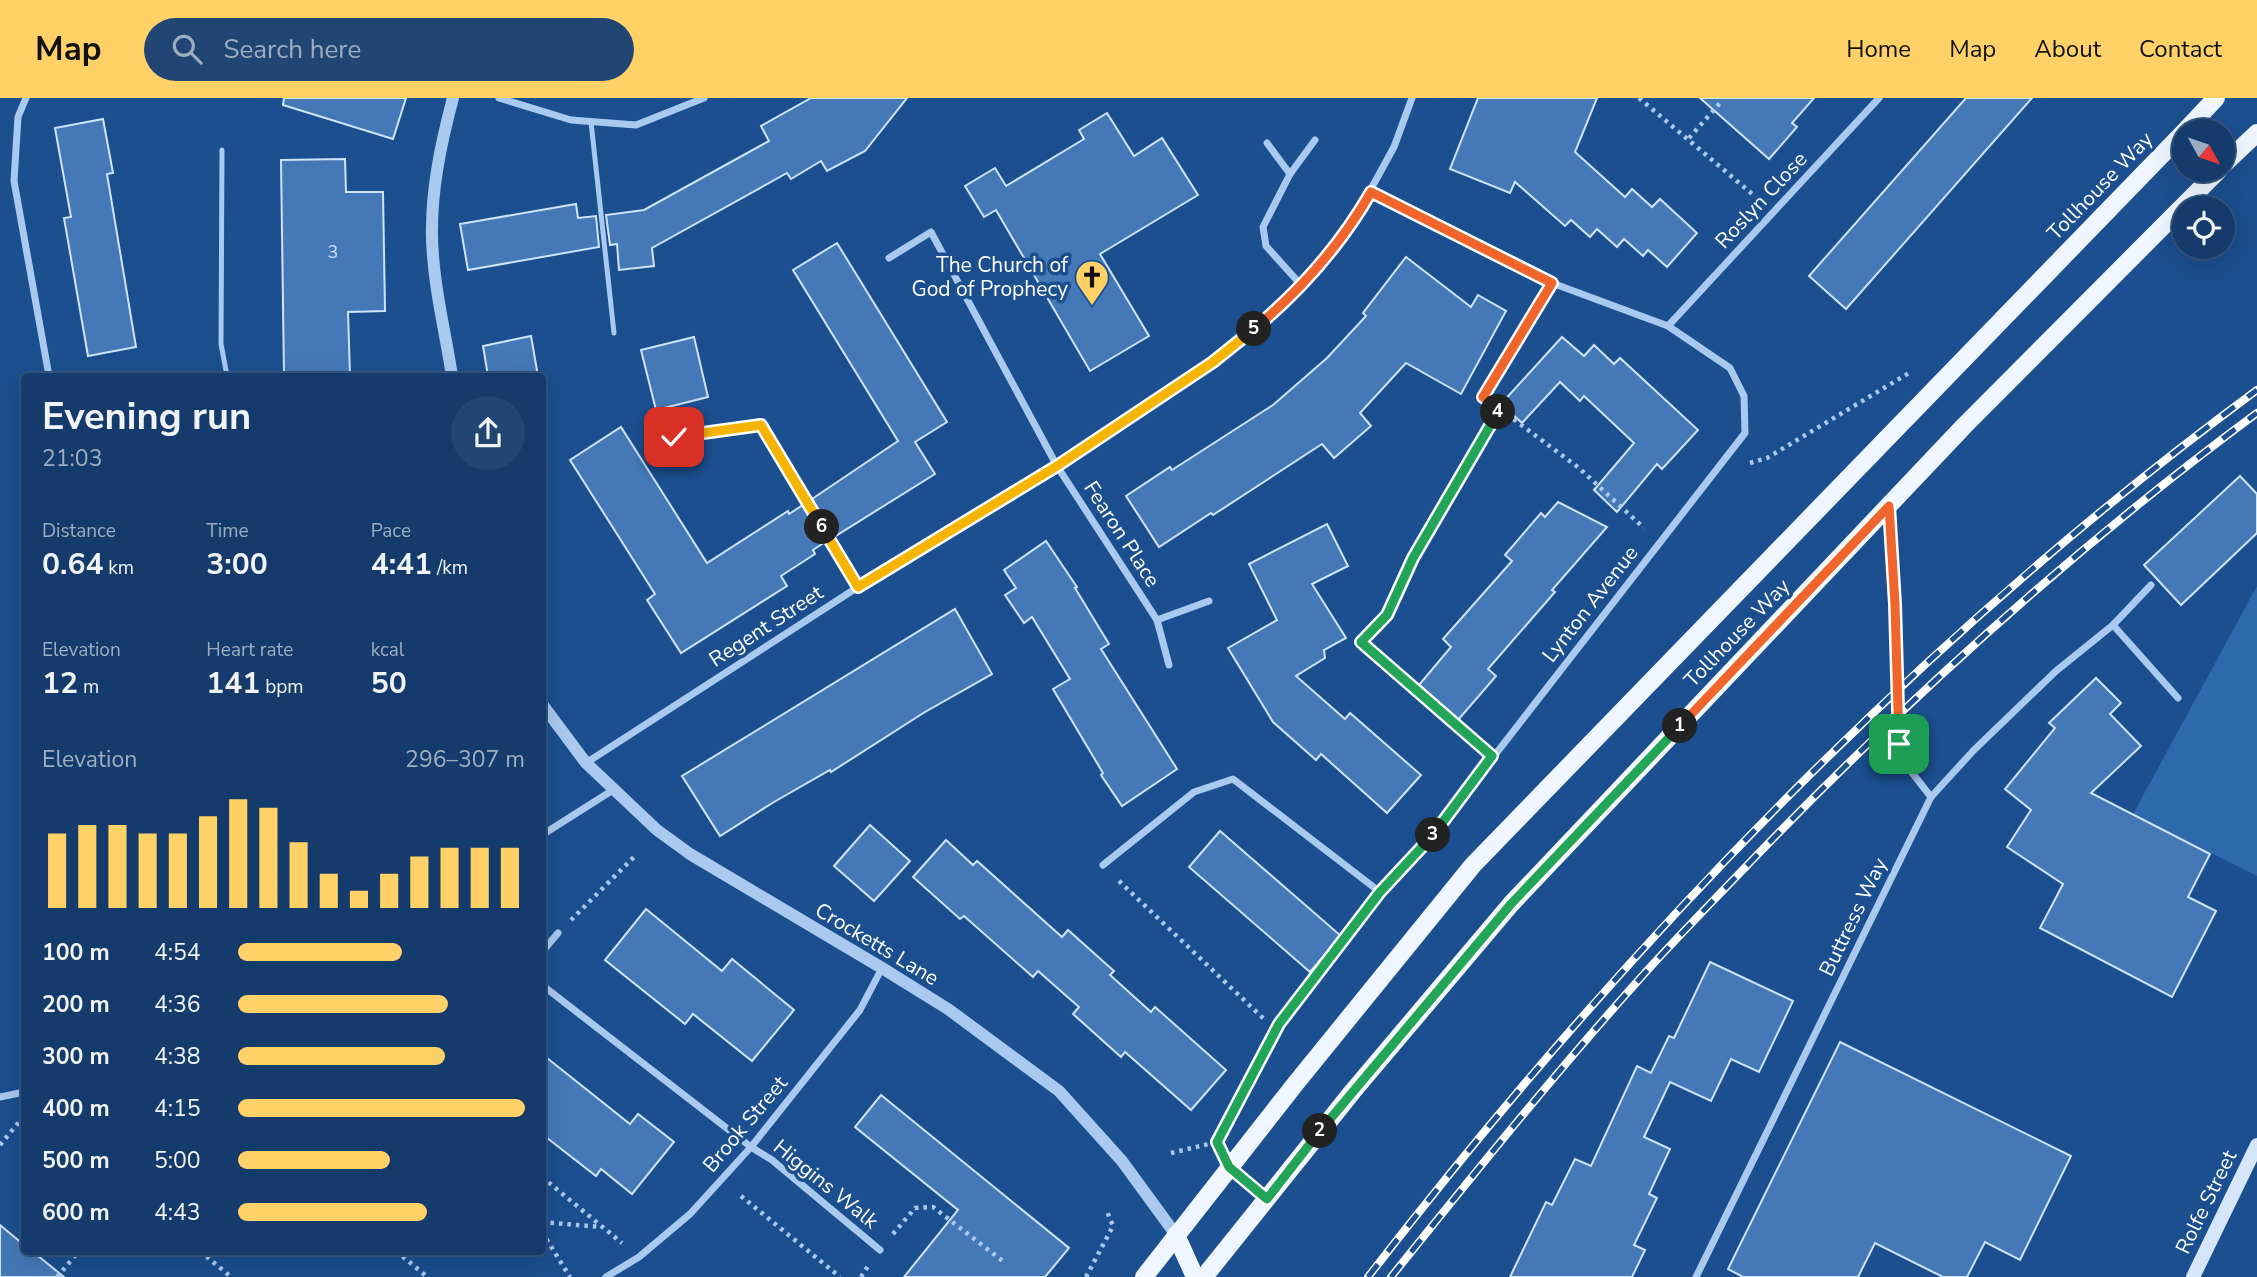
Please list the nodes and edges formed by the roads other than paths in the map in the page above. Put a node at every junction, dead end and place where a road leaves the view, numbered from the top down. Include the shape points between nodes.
1 (26, 98) edge
2 (453, 98) edge
3 (499, 98) edge
4 (704, 98) edge
5 (1412, 98) edge
6 (1879, 98) edge
7 (2216, 98) edge
8 (2196, 119) edge
9 (591, 122) junction
10 (2257, 133) edge
11 (1315, 140) dead end
12 (1267, 143) dead end
13 (2172, 144) edge
14 (222, 150) dead end
15 (2235, 154) edge
16 (1290, 174) junction
17 (2207, 182) edge
18 (1371, 192) junction
19 (890, 258) dead end
20 (1552, 283) junction
21 (1303, 286) junction
22 (1668, 326) junction
23 (614, 333) dead end
24 (48, 373) edge
25 (226, 373) edge
26 (451, 373) edge
27 (1483, 397) road end
28 (674, 437) dead end
29 (1057, 466) junction
30 (1889, 506) junction
31 (2151, 584) dead end
32 (858, 587) junction
33 (1209, 601) dead end
34 (1157, 620) junction
35 (2113, 625) junction
36 (1169, 665) dead end
37 (2178, 698) dead end
38 (546, 709) edge
39 (586, 763) junction
40 (612, 790) junction
41 (1931, 797) junction
42 (546, 832) edge
43 (1103, 865) road end
44 (558, 933) road end
45 (546, 947) edge
46 (882, 968) junction
47 (546, 988) edge
48 (21, 1093) edge
49 (0, 1097) edge
50 (2257, 1145) edge
51 (751, 1147) junction
52 (1176, 1235) junction
53 (880, 1250) road end
54 (606, 1277) edge
55 (1144, 1277) edge
56 (1195, 1277) edge
57 (1205, 1277) edge
58 (1696, 1277) edge
59 (2193, 1277) edge

1 - 24 street via 18,117 14,181
2 - 26 street via 438,155 432,236
3 - 9 street
4 - 9 street via 636,125
5 - 18 street, Regent Street
6 - 22 street, Roslyn Close
7 - 8 main road, Tollhouse Way
9 - 23 lane
10 - 15 main road
11 - 16 street
12 - 16 street
13 - 52 main road, Tollhouse Way via 1473,865
14 - 25 lane via 221,344
16 - 21 street via 1263,227 1266,246
17 - 30 main road, Tollhouse Way
18 - 20 street, Lynton Avenue
18 - 21 street, Regent Street via 1348,231
19 - 29 street, Fearon Place via 931,232
20 - 22 street, Lynton Avenue
20 - 27 lane
21 - 29 street, Regent Street via 1213,362
22 - 43 street, Lynton Avenue via 1730,368 1744,397 1745,433 1432,836 1380,892 1233,779 1194,792
28 - 32 lane via 761,425
29 - 32 street, Regent Street
29 - 34 street, Fearon Place
30 - 41 street, bridge via 1899,744 1910,770
30 - 57 main road, Tollhouse Way via 1511,904 1353,1091
31 - 35 street, Buttress Way
32 - 39 street, Regent Street
33 - 34 street
34 - 36 street, Fearon Place
35 - 37 street
35 - 41 street, Buttress Way via 2047,680
38 - 39 street, Crocketts Lane
39 - 40 street, Crocketts Lane
40 - 42 street
40 - 46 street, Crocketts Lane via 690,854
41 - 58 street, Buttress Way
44 - 45 street
46 - 51 street, Brook Street via 860,1010
46 - 52 street, Crocketts Lane via 1059,1091 1122,1161
47 - 51 street, Higgins Walk
48 - 49 street
50 - 59 main road, Rolfe Street
51 - 53 street, Higgins Walk
51 - 54 street, Brook Street via 690,1214
52 - 55 main road, Tollhouse Way
52 - 56 main road

